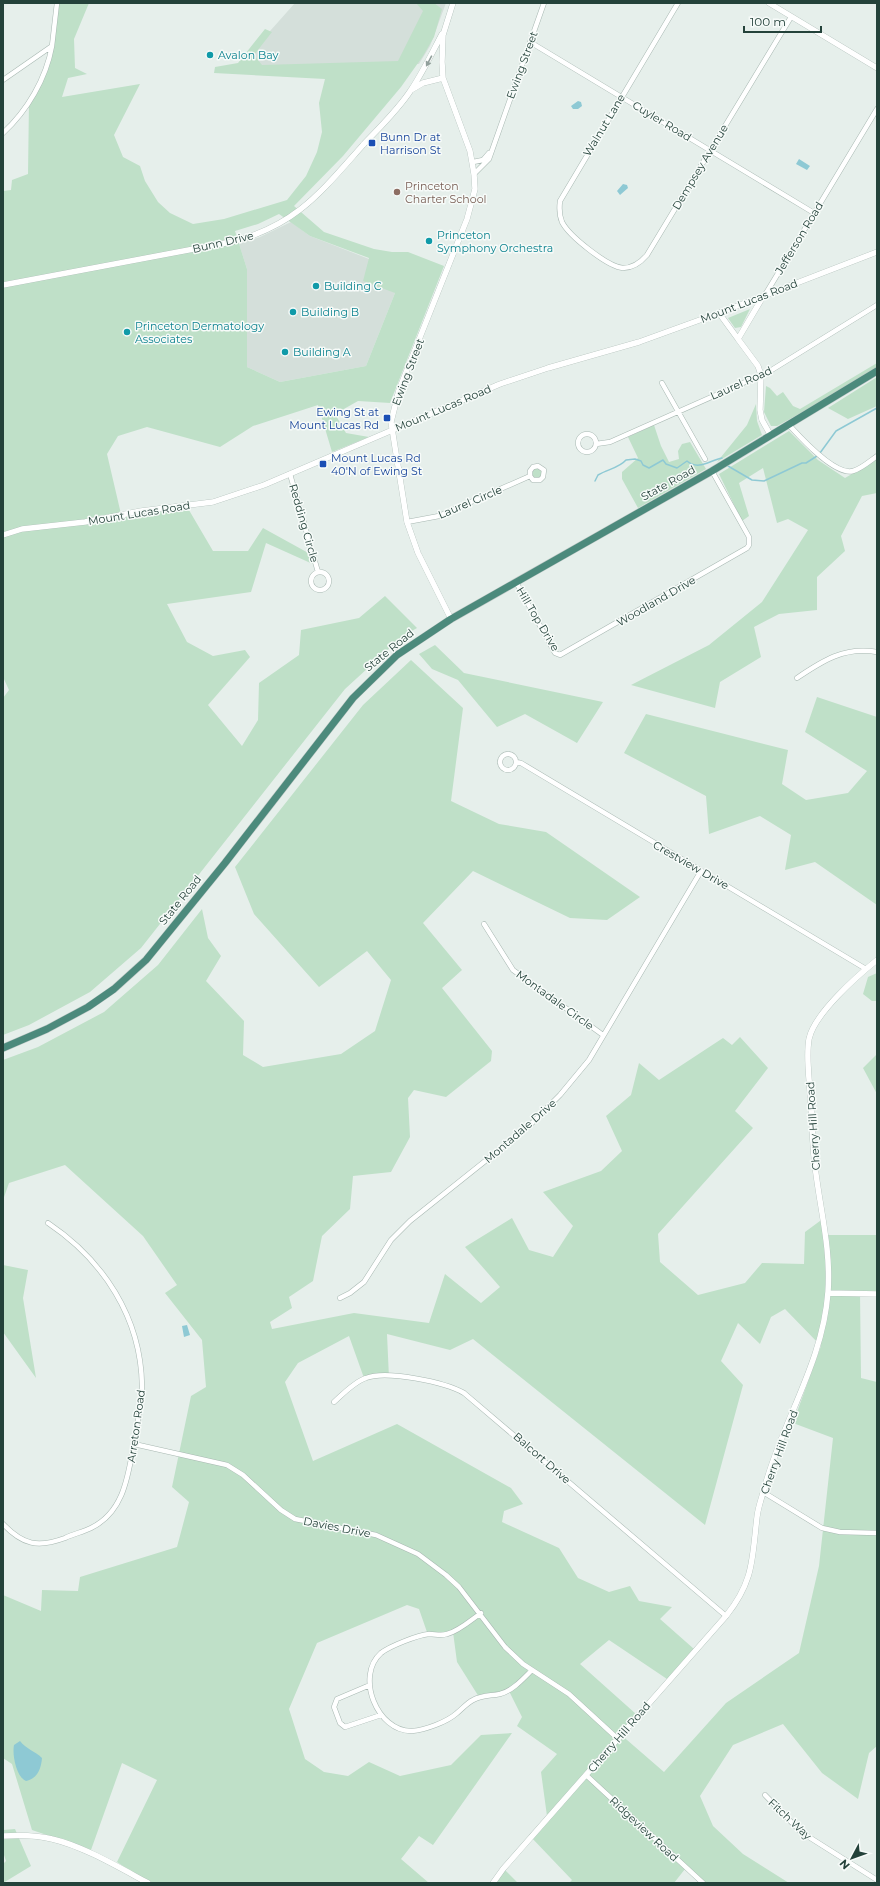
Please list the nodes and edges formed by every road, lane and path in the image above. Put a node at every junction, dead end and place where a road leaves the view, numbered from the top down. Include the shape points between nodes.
1 (57, 3) edge
2 (453, 3) edge
3 (544, 3) edge
4 (678, 3) edge
5 (769, 3) edge
6 (791, 17) junction
7 (444, 30) junction
8 (530, 42) junction
9 (52, 46) junction
10 (877, 68) edge
11 (443, 78) junction
12 (3, 80) edge
13 (411, 90) junction
14 (621, 97) junction
15 (877, 109) edge
16 (3, 133) edge
17 (491, 150) junction
18 (710, 150) junction
19 (473, 162) junction
20 (474, 174) junction
21 (814, 213) junction
22 (586, 245) joint
23 (877, 252) edge
24 (3, 285) edge
25 (764, 295) junction
26 (877, 305) edge
27 (719, 313) junction
28 (738, 339) junction
29 (877, 371) edge
30 (762, 375) junction
31 (662, 383) dead end
32 (678, 411) junction
33 (789, 425) junction
34 (392, 430) junction
35 (771, 436) junction
36 (596, 444) junction
37 (877, 456) edge
38 (705, 459) dead end
39 (712, 471) junction
40 (290, 474) junction
41 (530, 476) dead end
42 (407, 522) junction
43 (3, 535) edge
44 (318, 572) junction
45 (516, 582) junction
46 (451, 619) junction
47 (877, 652) edge
48 (560, 655) joint
49 (797, 678) dead end
50 (516, 762) dead end
51 (701, 871) junction
52 (484, 924) dead end
53 (877, 960) edge
54 (866, 969) junction
55 (603, 1035) junction
56 (3, 1048) edge
57 (48, 1223) dead end
58 (828, 1293) junction
59 (877, 1294) edge
60 (340, 1298) dead end
61 (334, 1402) dead end
62 (134, 1444) junction
63 (763, 1492) junction
64 (3, 1524) edge
65 (877, 1533) edge
66 (481, 1613) junction
67 (726, 1616) junction
68 (531, 1671) junction
69 (370, 1685) junction
70 (381, 1715) junction
71 (618, 1739) junction
72 (586, 1774) junction
73 (765, 1795) dead end
74 (3, 1836) edge
75 (877, 1880) edge
76 (148, 1883) edge
77 (493, 1883) edge
78 (703, 1883) edge

1 - 9 street
2 - 7 street
3 - 8 street, Ewing Street
4 - 14 street, Walnut Lane
5 - 6 street
6 - 10 street
6 - 18 street, Dempsey Avenue
7 - 11 street, Ewing Street
7 -> 13 street, Bunn Drive via 430,60
8 - 14 street, Cuyler Road
8 - 17 street, Ewing Street
9 - 12 street
9 - 16 street via 42,76 24,109
11 - 13 street, Bunn Drive via 423,83
11 - 19 street, Ewing Street
13 - 24 street, Bunn Drive via 316,197 295,215 269,229 231,242
14 - 18 street, Cuyler Road
14 - 22 street, Walnut Lane via 560,201 560,215 565,227
15 - 21 street, Jefferson Road
17 - 19 street via 483,160
17 - 20 street, Ewing Street via 488,162
18 - 21 street, Cuyler Road
18 - 22 street, Dempsey Avenue via 642,261 630,267 617,267 606,262
19 - 20 street, Ewing Street
20 - 34 street, Ewing Street via 468,219 400,390 393,412
21 - 25 street, Jefferson Road
23 - 25 street, Mount Lucas Road
25 - 27 street, Mount Lucas Road
25 - 28 street, Jefferson Road
26 - 30 street, Laurel Road
27 - 28 street
27 - 34 street, Mount Lucas Road via 639,342 521,376
28 - 30 street
29 - 33 highway, State Road
30 - 32 street, Laurel Road
30 - 35 street via 760,410 762,420
31 - 32 street
32 - 36 street, Laurel Road via 610,442
32 - 38 street
33 - 35 highway, State Road
33 - 37 street via 814,452 843,470 854,471
34 - 40 street, Mount Lucas Road
34 - 42 street, Ewing Street
35 - 39 highway, State Road
36 - 36 street, Laurel Road via 589,434 583,435 578,442 579,447 586,452 592,451
39 - 45 highway, State Road
39 - 48 street, Woodland Drive via 749,537 749,544 744,550
40 - 43 street, Mount Lucas Road via 213,502 22,529
40 - 44 street, Redding Circle
41 - 42 street, Laurel Circle via 439,516
42 - 46 street, Ewing Street via 418,553
44 - 44 street via 312,576 310,583 314,588 322,590 328,586 329,580 325,573
45 - 46 highway, State Road
45 - 48 street, Hill Top Drive via 555,653
46 - 56 highway, State Road via 397,655 358,692 163,940 130,975 74,1015
47 - 49 street via 859,650 837,654
50 - 51 street, Crestview Drive
51 - 54 street, Crestview Drive
51 - 55 street, Montadale Drive
52 - 55 street, Montadale Circle via 513,970
53 - 54 street, Cherry Hill Road
54 - 58 street, Cherry Hill Road via 819,1016 811,1031 808,1047 815,1166 827,1237
55 - 60 street, Montadale Drive via 582,1070 546,1112 410,1221 391,1240 364,1282
57 - 62 street, Arreton Road via 74,1242 96,1264 114,1288 127,1315 136,1343 142,1386
58 - 59 street
58 - 63 street, Cherry Hill Road via 816,1357 767,1476
61 - 67 street, Balcort Drive via 360,1381 373,1376 431,1381 456,1388 473,1399
62 - 64 street, Arreton Road via 123,1494 113,1510 91,1528 53,1542 38,1544 17,1537
62 - 66 street, Davies Drive via 227,1465 243,1475 281,1510 295,1519 359,1530 405,1547 446,1575
63 - 65 street via 822,1528 840,1532
63 - 67 street, Cherry Hill Road via 748,1578
66 - 68 street, Davies Drive via 505,1647
66 - 69 street via 454,1631 440,1635 424,1635 386,1650 373,1665
67 - 71 street, Cherry Hill Road
68 - 70 street via 511,1689 479,1697 451,1718 419,1730 397,1728
68 - 71 street, Davies Drive via 572,1697
69 - 70 street
69 - 70 street via 337,1699 334,1707 340,1723 345,1727
71 - 72 street, Cherry Hill Road
72 - 77 street, Cherry Hill Road
72 - 78 street, Ridgeview Road
73 - 75 street, Fitch Way via 801,1832
74 - 76 street via 28,1835 56,1840 91,1854

